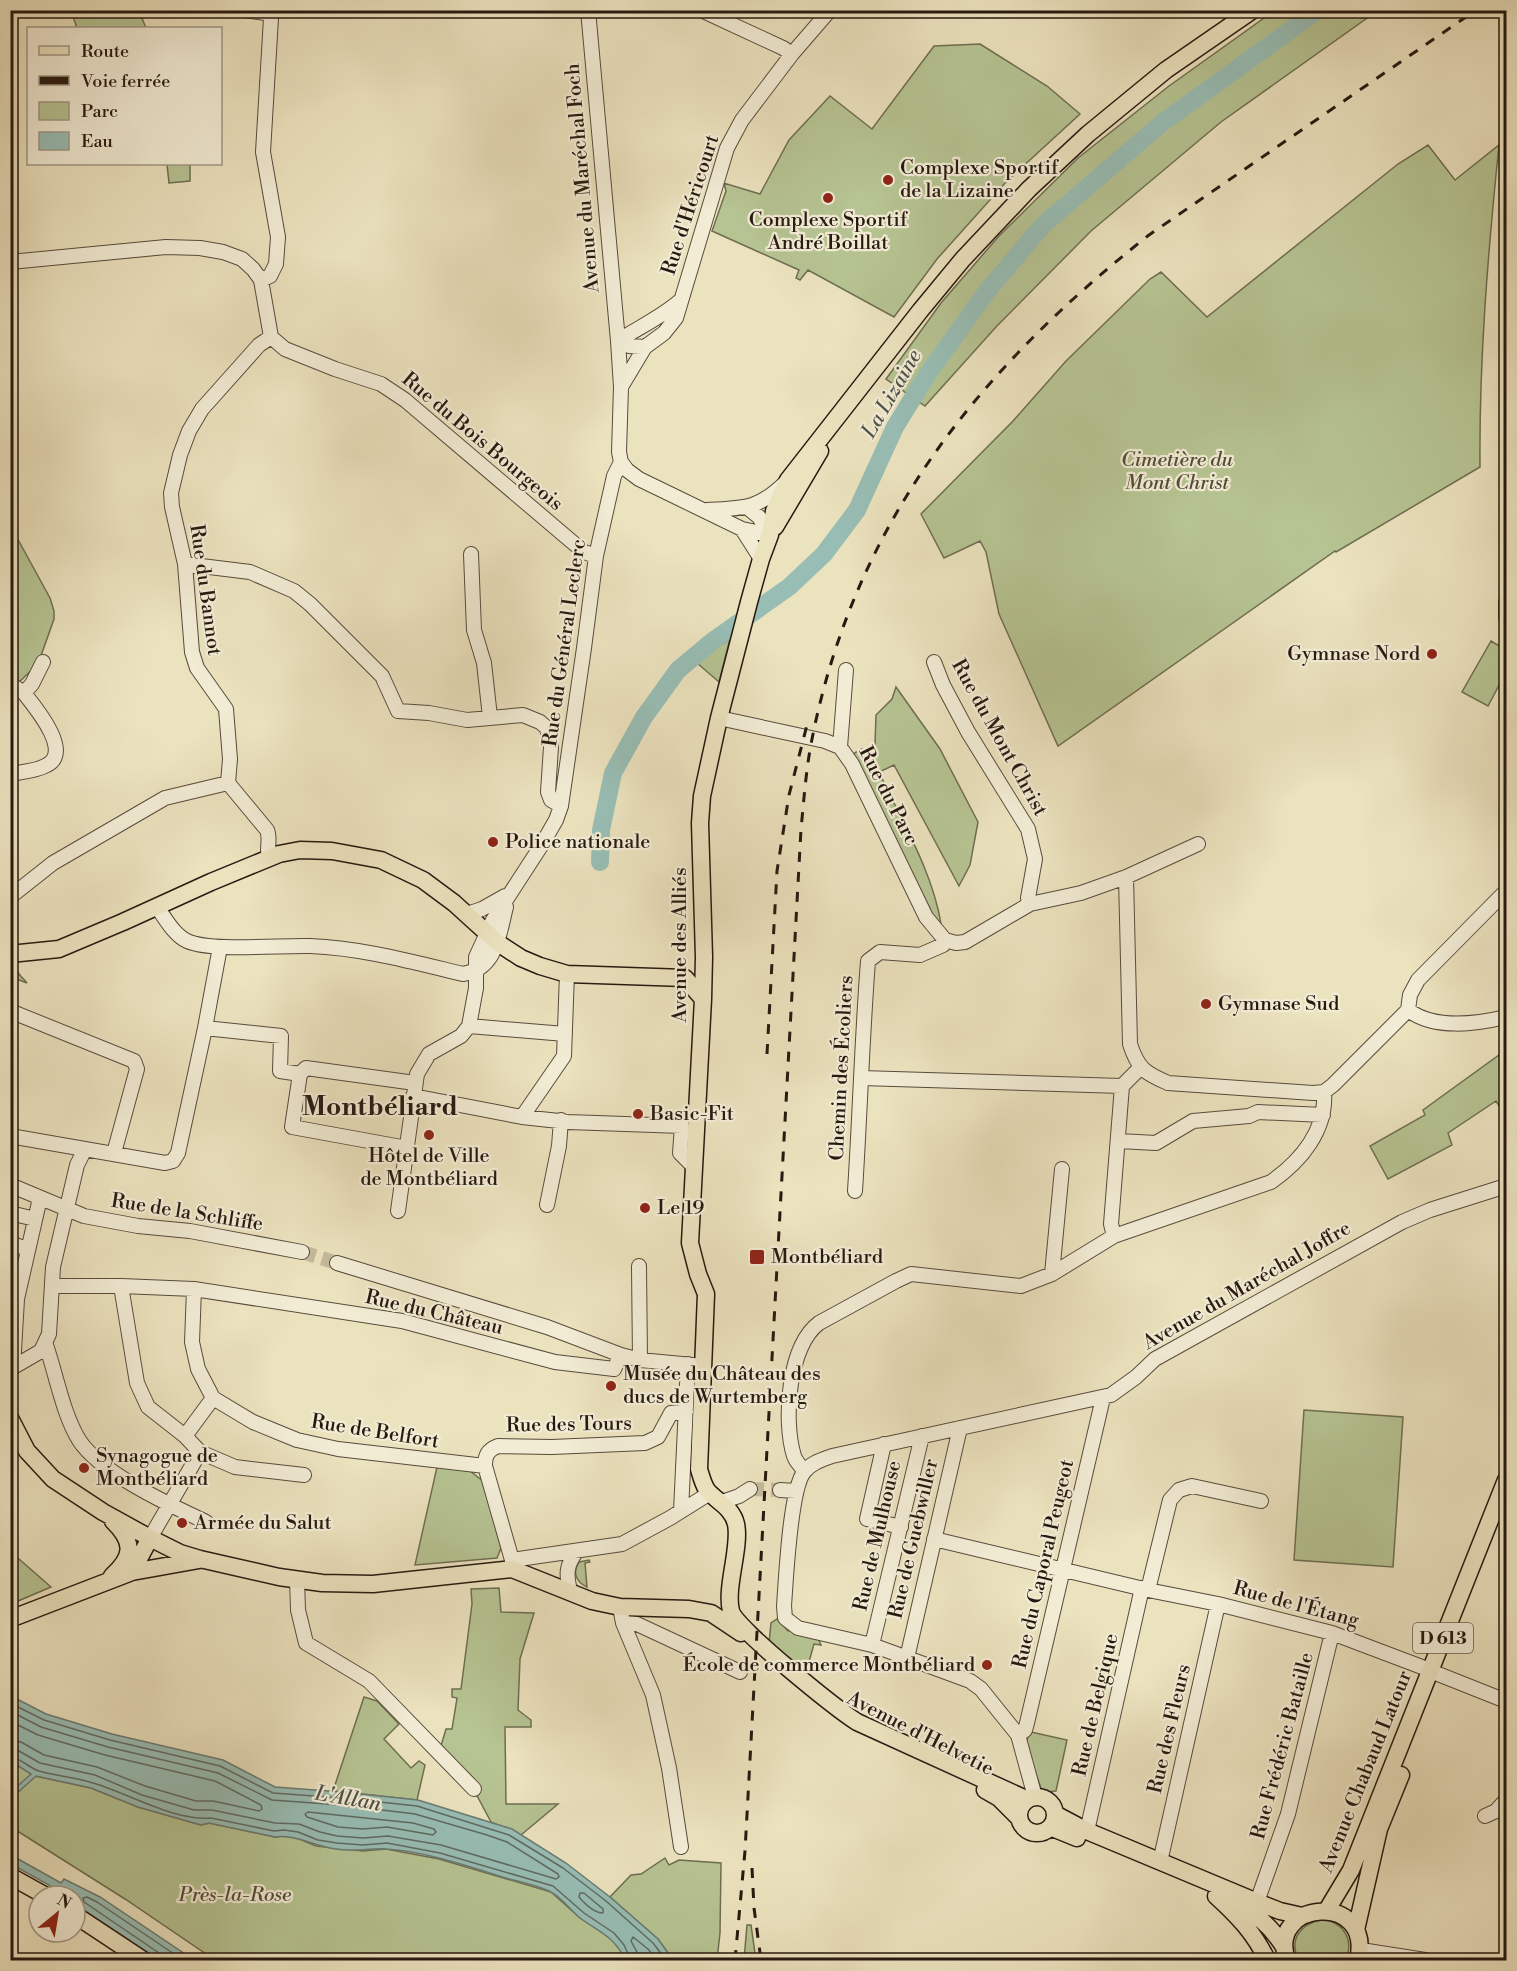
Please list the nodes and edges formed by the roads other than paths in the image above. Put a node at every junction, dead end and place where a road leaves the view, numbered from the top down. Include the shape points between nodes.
1 (244, 10) edge
2 (588, 10) edge
3 (701, 10) edge
4 (830, 10) edge
5 (1253, 10) edge
6 (273, 12) edge
7 (792, 54) junction
8 (10, 262) edge
9 (261, 280) junction
10 (681, 300) junction
11 (615, 312) junction
12 (642, 326) junction
13 (271, 337) junction
14 (618, 341) junction
15 (645, 348) junction
16 (621, 387) junction
17 (841, 414) junction
18 (621, 462) junction
19 (788, 480) junction
20 (747, 508) junction
21 (705, 510) junction
22 (742, 529) junction
23 (770, 535) junction
24 (471, 554) dead end
25 (596, 556) junction
26 (760, 559) junction
27 (185, 564) junction
28 (1506, 602) edge
29 (1506, 618) edge
30 (43, 662) dead end
31 (934, 662) dead end
32 (846, 670) dead end
33 (10, 684) edge
34 (24, 693) junction
35 (490, 717) junction
36 (719, 717) junction
37 (840, 747) junction
38 (10, 774) edge
39 (228, 783) junction
40 (561, 806) junction
41 (1198, 844) dead end
42 (269, 858) junction
43 (1126, 877) junction
44 (1506, 891) edge
45 (509, 893) junction
46 (10, 897) edge
47 (1030, 904) junction
48 (157, 907) junction
49 (467, 914) junction
50 (492, 938) junction
51 (945, 940) junction
52 (220, 947) junction
53 (10, 954) edge
54 (704, 957) junction
55 (475, 972) junction
56 (567, 974) junction
57 (685, 978) junction
58 (703, 999) junction
59 (10, 1011) edge
60 (1408, 1011) junction
61 (1506, 1017) edge
62 (469, 1026) junction
63 (205, 1028) junction
64 (565, 1034) junction
65 (1140, 1068) junction
66 (300, 1074) junction
67 (861, 1078) junction
68 (1122, 1086) junction
69 (414, 1089) junction
70 (1324, 1092) junction
71 (1323, 1115) junction
72 (522, 1117) junction
73 (561, 1120) junction
74 (10, 1136) edge
75 (1119, 1141) junction
76 (407, 1148) junction
77 (85, 1149) junction
78 (114, 1153) junction
79 (693, 1166) junction
80 (1062, 1169) dead end
81 (10, 1185) edge
82 (1506, 1186) edge
83 (855, 1191) dead end
84 (40, 1198) junction
85 (548, 1205) dead end
86 (67, 1210) junction
87 (398, 1211) dead end
88 (10, 1213) edge
89 (35, 1219) junction
90 (1114, 1236) junction
91 (10, 1243) edge
92 (27, 1249) junction
93 (302, 1252) tunnel mouth
94 (337, 1263) tunnel mouth
95 (639, 1266) dead end
96 (1052, 1274) junction
97 (121, 1286) junction
98 (52, 1287) junction
99 (194, 1289) junction
100 (46, 1345) junction
101 (621, 1355) junction
102 (640, 1360) junction
103 (696, 1365) junction
104 (12, 1369) edge
105 (213, 1398) junction
106 (1103, 1398) junction
107 (686, 1412) junction
108 (10, 1418) edge
109 (960, 1428) junction
110 (185, 1436) junction
111 (921, 1436) junction
112 (884, 1444) junction
113 (200, 1452) junction
114 (485, 1466) junction
115 (805, 1471) junction
116 (304, 1475) dead end
117 (1506, 1480) edge
118 (750, 1489) tunnel mouth
119 (780, 1490) tunnel mouth
120 (795, 1491) junction
121 (716, 1498) junction
122 (1261, 1501) dead end
123 (170, 1504) junction
124 (1506, 1506) edge
125 (681, 1511) junction
126 (103, 1512) junction
127 (206, 1522) dead end
128 (901, 1527) junction
129 (150, 1538) junction
130 (934, 1539) junction
131 (577, 1551) junction
132 (200, 1559) junction
133 (512, 1564) junction
134 (1064, 1570) junction
135 (132, 1572) junction
136 (109, 1580) junction
137 (297, 1580) junction
138 (1145, 1589) junction
139 (570, 1591) junction
140 (730, 1598) junction
141 (1218, 1604) junction
142 (711, 1613) junction
143 (621, 1615) junction
144 (10, 1619) edge
145 (1332, 1633) junction
146 (872, 1645) junction
147 (907, 1658) junction
148 (1432, 1671) junction
149 (740, 1672) dead end
150 (1506, 1701) edge
151 (1018, 1735) junction
152 (474, 1789) dead end
153 (1031, 1798) junction
154 (1506, 1800) edge
155 (1485, 1816) dead end
156 (1019, 1818) junction
157 (1052, 1820) junction
158 (1087, 1831) junction
159 (681, 1847) dead end
160 (1160, 1862) junction
161 (10, 1876) edge
162 (27, 1885) edge
163 (1216, 1896) junction
164 (1257, 1902) junction
165 (1327, 1910) junction
166 (1302, 1916) junction
167 (87, 1923) edge
168 (1356, 1930) junction
169 (1286, 1954) edge
170 (1360, 1955) edge
171 (143, 1960) edge
172 (1267, 1960) edge
173 (1425, 1960) edge

1 - 6 street
2 - 11 street, Avenue du Maréchal Foch
3 - 7 street
4 - 7 street, Rue d'Héricourt
5 - 17 main road via 1166,70 1029,189 902,332
6 - 9 street via 263,152 278,237 276,264 270,276
7 - 10 street, Rue d'Héricourt via 742,120 727,148
8 - 9 street via 166,247 200,248 242,259
9 - 13 street
10 - 12 street, Rue d'Héricourt
10 - 15 street, Rue d'Héricourt via 676,318
11 - 12 street
11 - 14 street, Avenue du Maréchal Foch
12 - 14 street, Rue d'Héricourt
13 - 25 street, Rue du Bois Bourgeois via 285,349 381,384 405,400 584,552
13 - 27 street, Rue du Bannot via 259,345 202,409 189,431 171,493
14 - 15 street
14 - 16 street, Rue du Général Leclerc
15 - 16 street, Rue du Général Leclerc
16 - 18 street, Rue du Général Leclerc
17 - 19 main road
17 - 23 main road
18 - 21 street via 639,478
18 - 25 street, Rue du Général Leclerc via 614,476
19 - 20 street
19 - 23 main road via 774,511
20 - 21 street
20 - 23 street via 759,517
21 - 22 street
22 - 23 street
22 - 26 street
23 - 26 main road, Avenue des Alliés
24 - 35 street via 474,630 484,663
25 - 40 street, Rue du Général Leclerc
26 - 36 main road, Avenue des Alliés
27 - 35 street via 250,572 294,591 382,676 398,711 467,720
27 - 39 street, Rue du Bannot via 192,652 197,668 226,710
28 - 29 street
30 - 34 street
31 - 47 street, Rue du Mont Christ via 968,732 1028,829 1035,859
32 - 37 street
33 - 34 street
34 - 38 street via 56,747 48,765
35 - 40 street via 523,715 547,728 551,747 548,792 551,800
36 - 37 street, Rue du Parc
36 - 54 main road, Avenue des Alliés via 700,823
37 - 51 street, Rue du Parc via 927,917
39 - 42 street via 269,835
39 - 46 street via 165,798 53,863
40 - 45 street, Rue du Général Leclerc via 541,846
41 - 43 street
42 - 48 main road
42 - 49 main road via 300,850 381,860 423,880
43 - 47 street via 1081,893
43 - 65 street via 1130,1044
44 - 60 street via 1418,980 1410,995
45 - 49 street, Rue du Général Leclerc
45 - 50 street, Rue du Général Leclerc
47 - 51 street via 965,942
48 - 52 street via 189,942
48 - 53 main road via 59,949
49 - 50 main road
50 - 55 street, Rue du Général Leclerc via 489,960
50 - 56 main road via 521,958
51 - 67 street, Chemin des Écoliers via 943,945 920,955 879,952 868,961
52 - 55 street via 351,949 464,974
52 - 63 street
54 - 57 main road
54 - 58 main road, Avenue des Alliés
55 - 62 street
56 - 57 main road
56 - 64 street
57 - 58 main road
58 - 79 main road, Avenue des Alliés
59 - 78 street via 137,1065
60 - 61 street via 1450,1023
60 - 70 street
62 - 64 street
62 - 69 street via 461,1036 429,1054 420,1066
63 - 66 street via 282,1036 280,1071
63 - 78 street via 173,1161 165,1163
64 - 72 street via 564,1056
65 - 68 street
65 - 70 street via 1168,1083
66 - 69 street via 306,1068
66 - 76 street via 292,1127
67 - 68 street
67 - 83 street, Chemin des Écoliers
68 - 75 street
69 - 72 street
69 - 76 street
70 - 71 street
71 - 75 street via 1258,1112 1193,1121 1156,1143
71 - 90 street via 1302,1156 1271,1182
72 - 73 street
73 - 79 street via 682,1126 680,1153
73 - 85 street
74 - 77 street
75 - 90 street via 1111,1224
76 - 87 street
77 - 78 street
77 - 86 street
79 - 103 main road, Avenue des Alliés via 690,1243 706,1294
80 - 96 street
81 - 84 street, Rue de la Schliffe
82 - 106 street, Avenue du Maréchal Joffre via 1402,1222 1155,1359 1124,1387
84 - 86 street, Rue de la Schliffe
84 - 89 street
86 - 93 street, Rue de la Schliffe via 116,1222
86 - 98 street
88 - 89 street
89 - 92 street
90 - 96 street
91 - 92 street
92 - 104 street via 16,1299
94 - 101 street via 547,1327
95 - 102 street
96 - 115 street via 1021,1286 911,1274 810,1329 788,1395 794,1458
97 - 98 street
97 - 99 street
97 - 110 street via 137,1383 148,1407
98 - 100 street
99 - 101 street, Rue du Château via 402,1321 530,1356 587,1367 614,1369
99 - 105 street via 194,1354
100 - 104 street
100 - 123 street via 59,1391 86,1450 96,1460
101 - 102 street
102 - 103 street
103 - 107 street
103 - 121 main road, Avenue des Alliés via 699,1469 705,1488
105 - 110 street
105 - 114 street, Rue de Belfort via 253,1422 297,1440
106 - 109 street, Avenue du Maréchal Joffre
106 - 134 street, Rue du Caporal Peugeot
107 - 114 street, Rue des Tours via 671,1413 658,1437 645,1443 498,1446 487,1453
107 - 125 street
108 - 126 main road via 41,1468
109 - 111 street, Avenue du Maréchal Joffre
109 - 130 street, Rue de Guebwiller
110 - 113 street
111 - 112 street, Avenue du Maréchal Joffre
111 - 128 street, Rue de Mulhouse
112 - 115 street, Avenue du Maréchal Joffre via 832,1456 815,1462
112 - 128 street via 867,1519
113 - 116 street via 235,1467
113 - 123 street
114 - 133 street
115 - 120 street
117 - 148 main road, Avenue Chabaud Latour / D 613
118 - 121 street via 739,1496
119 - 120 street
120 - 146 street via 785,1618 798,1628
121 - 125 street
121 - 140 main road, Avenue des Alliés via 731,1513 736,1526
122 - 138 street via 1192,1486 1179,1490 1170,1500
123 - 127 street
123 - 129 street
124 - 148 main road, Avenue Chabaud Latour / D 613
125 - 131 street via 622,1544
126 - 129 main road
126 - 136 main road via 125,1534 129,1552 124,1566
128 - 146 street, Rue de Mulhouse
129 - 132 main road
129 - 135 main road
130 - 134 street, Rue de l'Étang
130 - 147 street, Rue de Guebwiller
131 - 133 street
131 - 139 street via 566,1571
132 - 135 main road
132 - 137 main road
133 - 137 main road via 373,1584
133 - 139 main road, Avenue d'Helvetie
134 - 138 street, Rue de l'Étang
134 - 151 street, Rue du Caporal Peugeot via 1027,1723
135 - 136 main road
136 - 144 main road
137 - 152 street via 298,1610 306,1643 369,1681
138 - 141 street, Rue de l'Étang
138 - 158 street, Rue de Belgique
139 - 143 main road, Avenue d'Helvetie
140 - 142 main road via 721,1610
140 - 153 main road, Avenue d'Helvetie via 731,1611 743,1628 857,1722
141 - 145 street, Rue de l'Étang
141 - 160 street, Rue des Fleurs
142 - 143 main road, Avenue d'Helvetie via 689,1608
142 - 156 main road, Avenue d'Helvetie via 741,1633 850,1726 982,1788
143 - 149 street
143 - 159 street via 653,1695
145 - 148 street, Rue de l'Étang
145 - 164 street, Rue Frédéric Bataille via 1288,1814
146 - 147 street
147 - 151 street via 970,1681
148 - 150 street, Rue de l'Étang
148 - 165 main road, Avenue Chabaud Latour / D 613 via 1350,1870
148 - 168 main road, Avenue Chabaud Latour / D 613 via 1379,1829
151 - 153 street
153 - 156 main road via 1020,1808
153 - 157 main road via 1041,1797 1050,1803
154 - 155 street
156 - 157 main road via 1023,1827 1032,1832 1041,1832
157 - 158 main road
157 - 163 main road
158 - 160 main road
160 - 164 main road
161 - 162 main road
163 - 169 main road via 1259,1917 1276,1934
163 - 172 main road via 1249,1929
164 - 166 main road
165 - 166 main road
165 - 168 main road via 1348,1920
166 - 169 main road via 1287,1935
167 - 171 main road
168 - 170 main road
170 - 173 street

